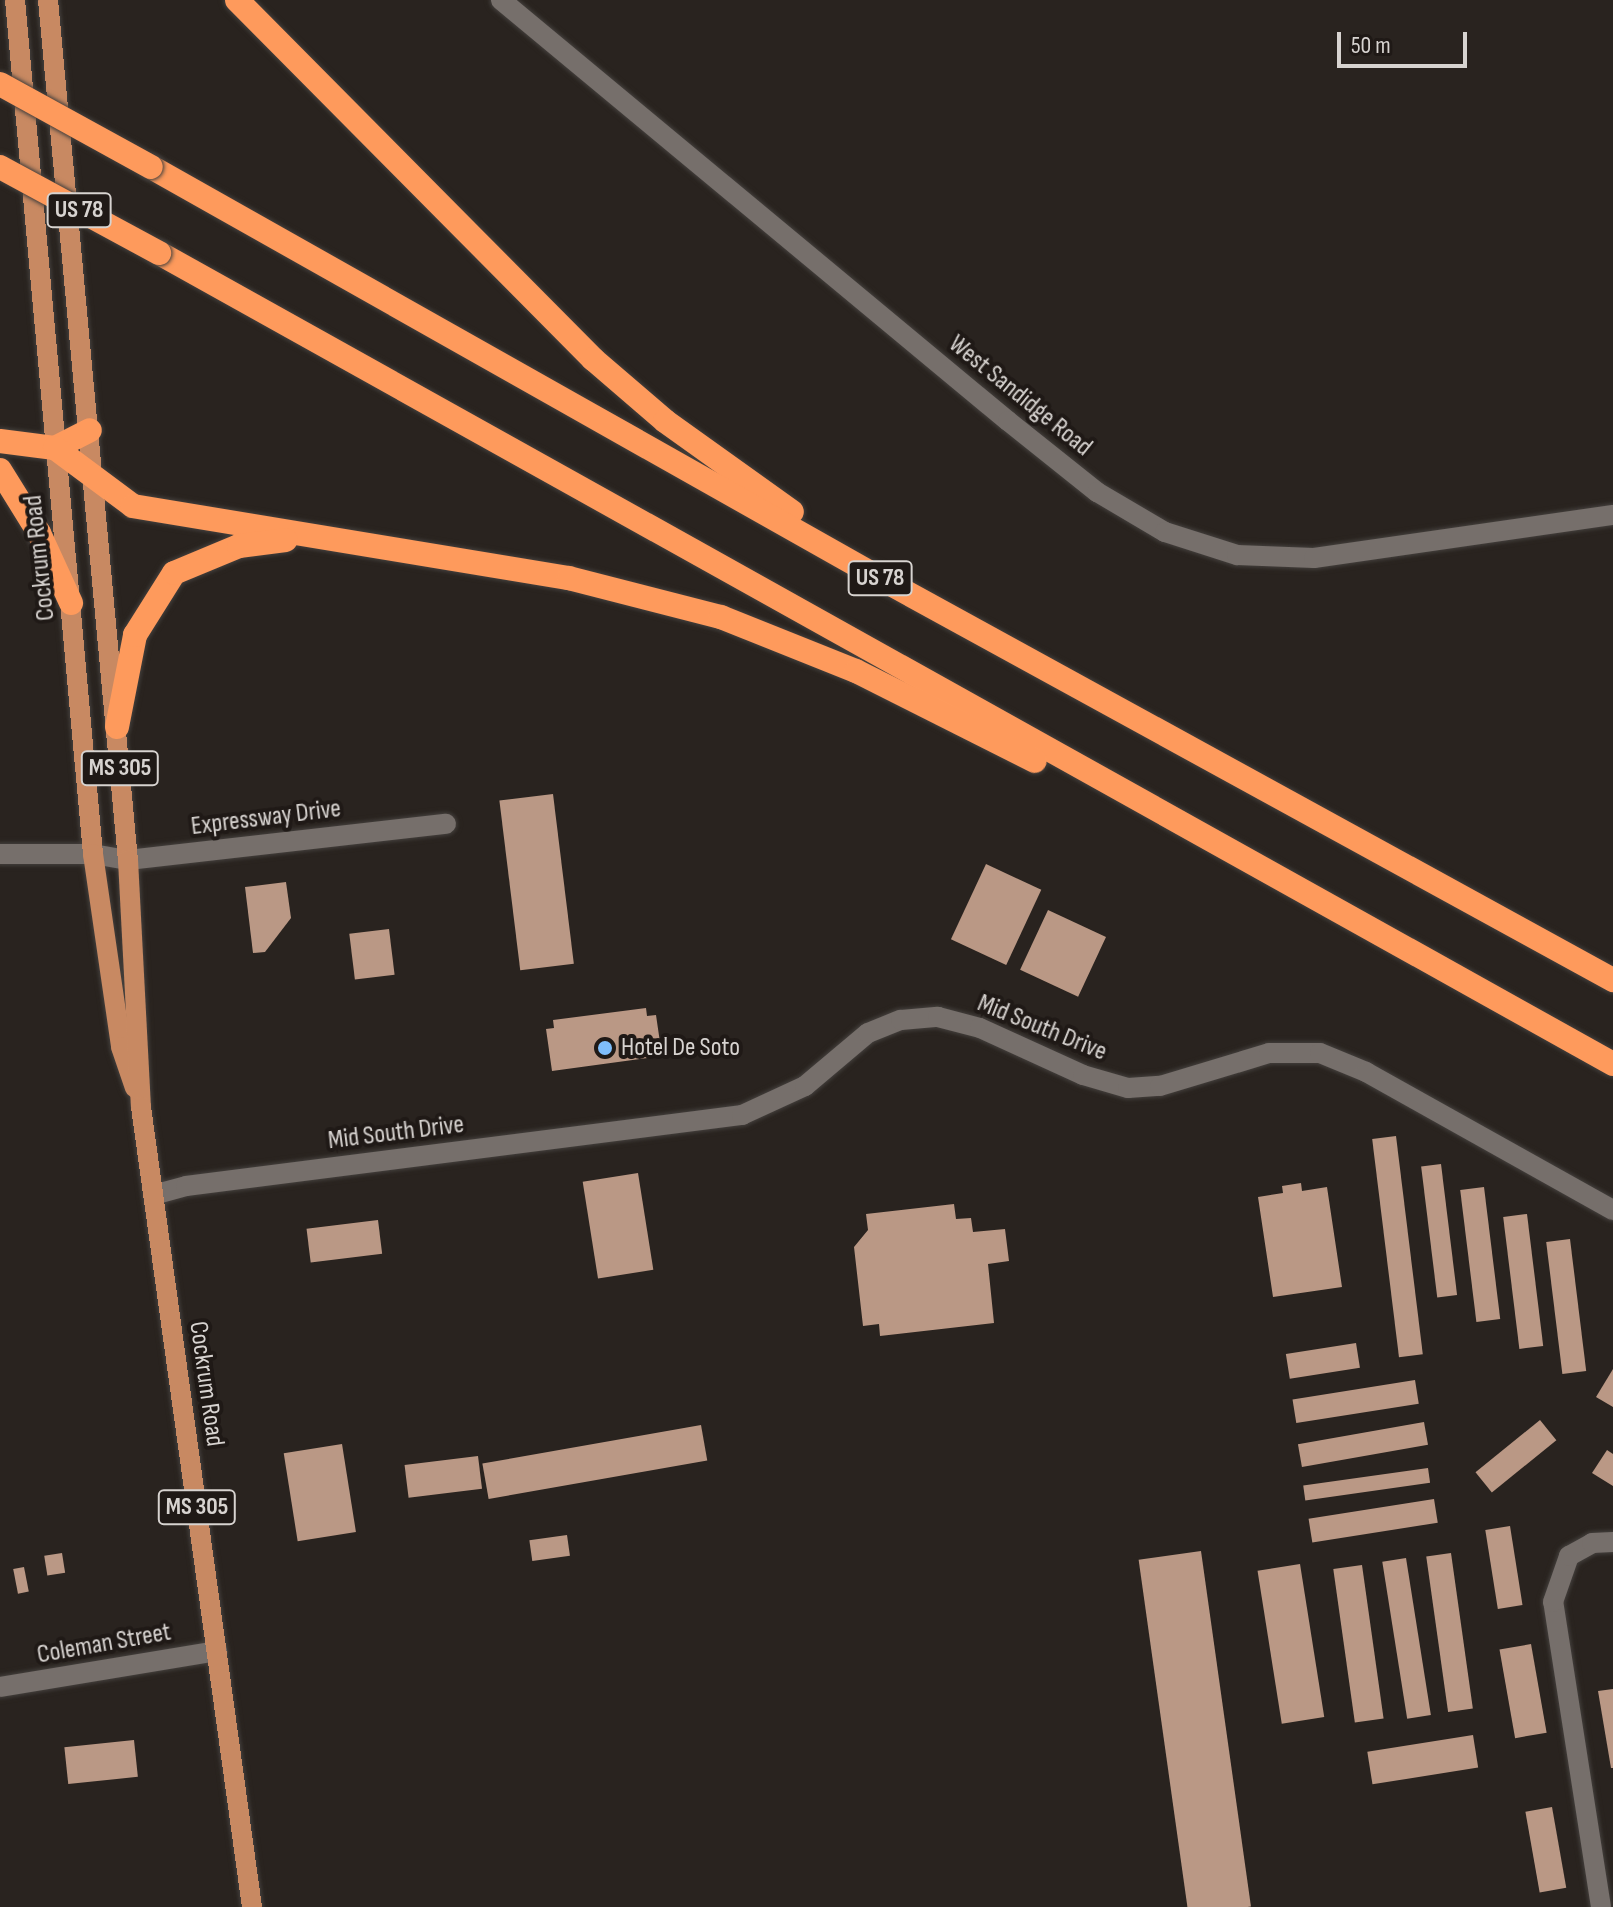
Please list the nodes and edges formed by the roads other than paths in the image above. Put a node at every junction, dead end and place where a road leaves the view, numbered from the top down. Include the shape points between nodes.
1 (15, 0) edge
2 (48, 0) edge
3 (237, 0) edge
4 (501, 0) edge
5 (0, 84) edge
6 (0, 167) edge
7 (90, 430) junction
8 (0, 441) edge
9 (55, 448) junction
10 (0, 470) edge
11 (95, 479) junction
12 (1613, 515) edge
13 (313, 537) junction
14 (869, 572) junction
15 (71, 603) junction
16 (117, 727) junction
17 (446, 824) dead end
18 (1179, 824) junction
19 (0, 854) edge
20 (93, 854) junction
21 (128, 860) junction
22 (1613, 980) edge
23 (1613, 1064) edge
24 (141, 1107) junction
25 (153, 1195) junction
26 (1613, 1210) edge
27 (1613, 1542) edge
28 (217, 1651) junction
29 (0, 1687) edge
30 (252, 1907) edge
31 (1601, 1907) edge

1 - 9 main road, Cockrum Road / MS 305
2 - 7 main road, Cockrum Road / MS 305
3 - 14 highway via 593,359 665,421
4 - 12 street, West Sandidge Road via 1008,421 1097,492 1165,532 1237,555 1314,558
5 - 14 highway, US 78, bridge
6 - 18 highway, US 78, bridge
7 - 9 highway
7 - 11 main road, Cockrum Road / MS 305
8 - 9 highway
9 - 11 highway
9 - 15 main road, Cockrum Road / MS 305
10 - 15 highway via 39,533
11 - 13 highway via 133,506
11 - 16 main road, Cockrum Road / MS 305
13 - 16 highway via 239,546 174,573 135,635
13 - 18 highway via 569,578 721,617 856,671 1070,778
14 - 22 highway, US 78
15 - 20 main road, Cockrum Road / MS 305
16 - 21 main road, Cockrum Road / MS 305
17 - 21 street, Expressway Drive
18 - 23 highway, US 78
19 - 20 street, Expressway Drive
20 - 21 street, Expressway Drive
20 - 24 main road, Cockrum Road / MS 305 via 121,1047
21 - 24 main road, Cockrum Road / MS 305
24 - 25 main road, Cockrum Road / MS 305
25 - 26 street, Mid South Drive via 186,1186 742,1115 805,1086 868,1033 901,1020 938,1017 980,1028 1083,1075 1128,1088 1160,1086 1269,1053 1320,1053 1366,1072
25 - 28 main road, Cockrum Road / MS 305
27 - 31 street via 1592,1543 1569,1556 1553,1602
28 - 29 street, Coleman Street
28 - 30 main road, Cockrum Road / MS 305

